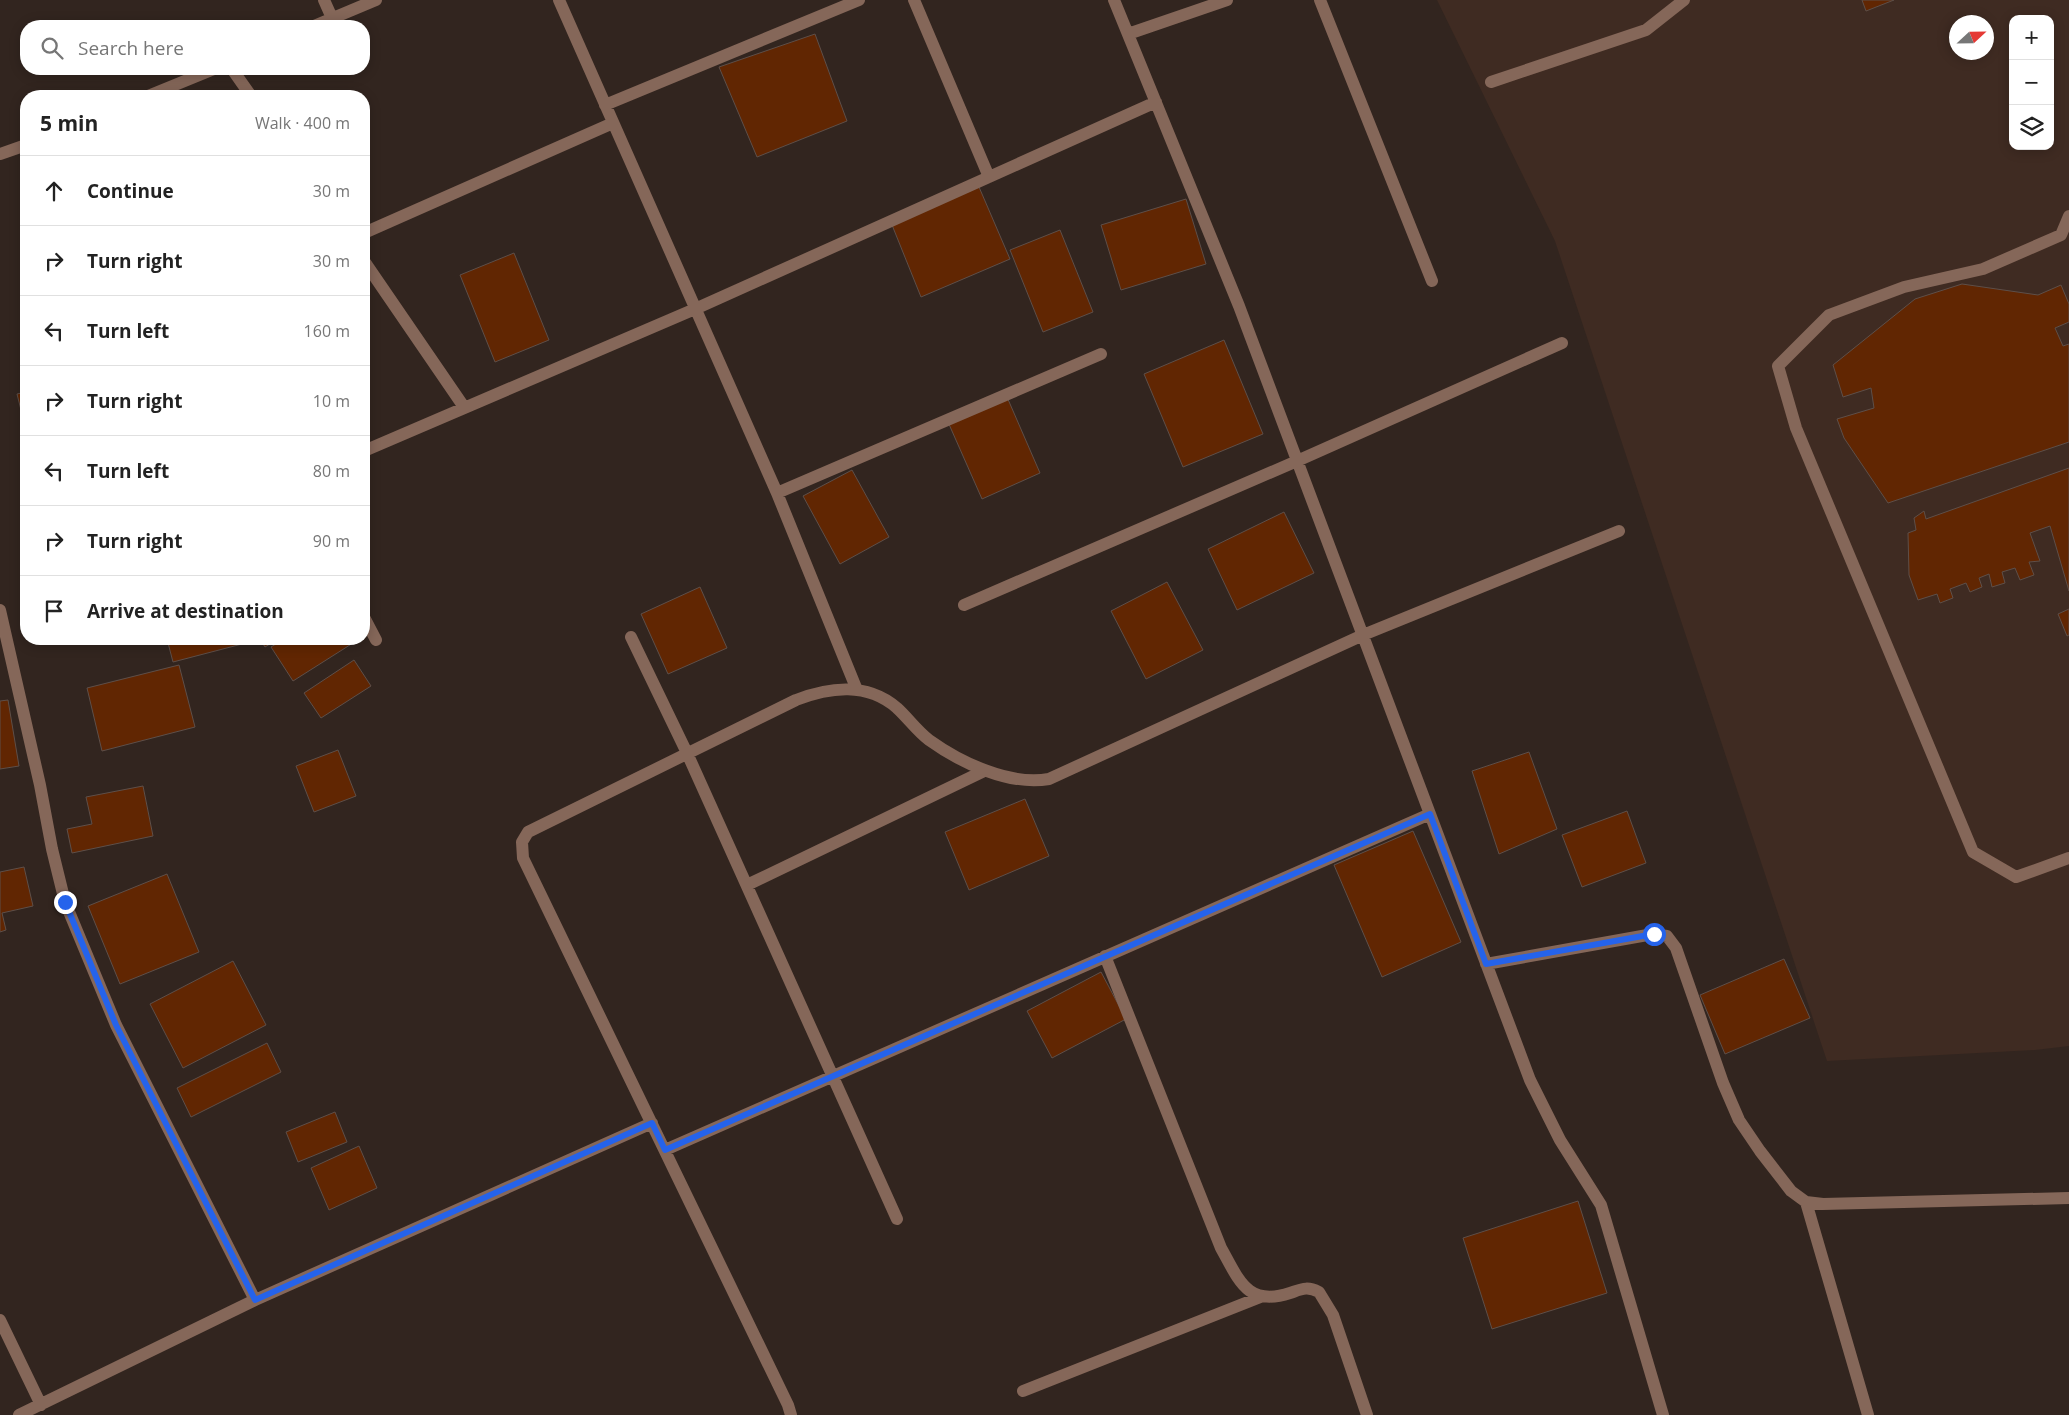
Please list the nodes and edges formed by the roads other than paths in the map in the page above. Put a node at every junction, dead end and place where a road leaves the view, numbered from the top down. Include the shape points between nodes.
1 (324, 0) edge
2 (376, 0) edge
3 (559, 0) edge
4 (859, 0) edge
5 (914, 0) edge
6 (1114, 0) edge
7 (1227, 0) edge
8 (1320, 0) edge
9 (1684, 0) edge
10 (332, 18) junction
11 (328, 20) edge
12 (1128, 34) junction
13 (199, 75) edge
14 (236, 75) edge
15 (1491, 82) dead end
16 (163, 90) edge
17 (247, 90) edge
18 (1156, 102) junction
19 (606, 105) junction
20 (613, 123) junction
21 (20, 147) edge
22 (0, 154) edge
23 (990, 177) junction
24 (2069, 216) edge
25 (370, 230) edge
26 (370, 270) edge
27 (1432, 281) dead end
28 (695, 309) junction
29 (1562, 343) dead end
30 (1101, 354) dead end
31 (464, 407) junction
32 (370, 448) edge
33 (1297, 461) junction
34 (777, 493) junction
35 (1619, 531) dead end
36 (964, 605) dead end
37 (0, 610) edge
38 (370, 628) edge
39 (1363, 636) junction
40 (631, 637) dead end
41 (376, 640) dead end
42 (857, 690) junction
43 (687, 753) junction
44 (984, 770) junction
45 (1430, 814) junction
46 (2069, 858) edge
47 (747, 886) junction
48 (1105, 956) junction
49 (1486, 964) junction
50 (833, 1076) junction
51 (652, 1123) junction
52 (665, 1150) junction
53 (2069, 1198) edge
54 (1806, 1202) junction
55 (897, 1219) dead end
56 (1263, 1296) junction
57 (255, 1300) junction
58 (0, 1320) edge
59 (1023, 1391) dead end
60 (42, 1405) junction
61 (19, 1415) edge
62 (791, 1415) edge
63 (1367, 1415) edge
64 (1663, 1415) edge
65 (1868, 1415) edge

1 - 10 street
2 - 10 street
3 - 19 street
4 - 19 street
5 - 23 street
6 - 12 street
7 - 12 street
8 - 27 street
9 - 15 street via 1646,30
10 - 11 street
12 - 18 street
13 - 16 street
14 - 17 street
18 - 23 street
18 - 33 street via 1239,306
19 - 20 street
20 - 25 street
20 - 28 street
21 - 22 street
23 - 28 street
24 - 46 street via 2061,235 1983,269 1904,287 1829,315 1778,366 1796,428 1973,852 2016,877
26 - 31 street
28 - 31 street
28 - 34 street
29 - 33 street
30 - 34 street
31 - 32 street
33 - 36 street
33 - 39 street
34 - 42 street
35 - 39 street
37 - 57 street via 65,902 116,1025
38 - 41 street
39 - 44 street via 1049,778 1023,781
39 - 45 street
40 - 43 street
42 - 43 street via 837,688 796,700
42 - 44 street via 896,707 928,739
43 - 47 street
43 - 51 street via 528,832 522,842 523,858
44 - 47 street
45 - 48 street
45 - 49 street
47 - 50 street
48 - 50 street
48 - 56 street via 1221,1248 1245,1288
49 - 54 street via 1654,934 1667,936 1676,948 1739,1120 1791,1191
49 - 64 street via 1530,1080 1560,1140 1601,1205
50 - 52 street
50 - 55 street
51 - 52 street
51 - 57 street
52 - 62 street
53 - 54 street
54 - 65 street
56 - 59 street
56 - 63 street via 1274,1298 1305,1287 1319,1292 1333,1315
57 - 60 street
58 - 60 street
60 - 61 street

